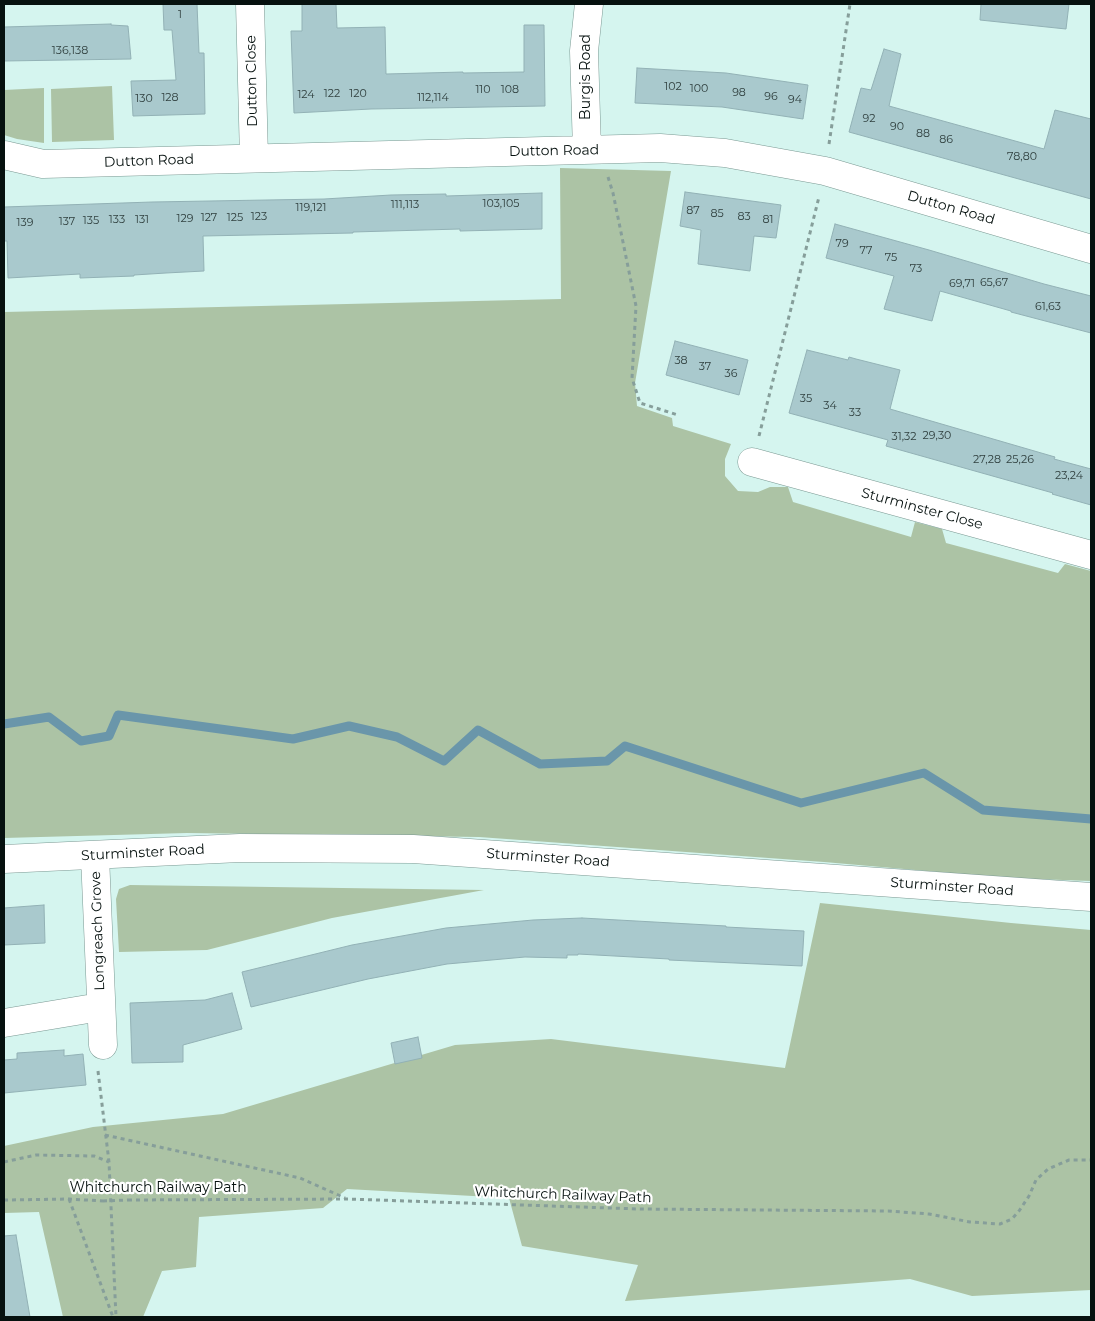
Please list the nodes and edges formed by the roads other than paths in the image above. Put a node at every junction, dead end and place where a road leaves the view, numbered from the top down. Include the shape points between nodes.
1 (250, 4) edge
2 (589, 4) edge
3 (593, 150) junction
4 (4, 156) edge
5 (254, 158) junction
6 (1091, 249) edge
7 (752, 462) dead end
8 (1091, 555) edge
9 (95, 856) junction
10 (4, 859) edge
11 (1091, 896) edge
12 (100, 1006) junction
13 (4, 1023) edge
14 (103, 1044) road end

1 - 5 street, Dutton Close
2 - 3 street, Burgis Road via 584,51
3 - 5 street, Dutton Road
3 - 6 street, Dutton Road via 660,148 725,152 825,171
4 - 5 street, Dutton Road via 43,164
7 - 8 street, Sturminster Close
9 - 10 street, Sturminster Road
9 - 11 street, Sturminster Road via 240,848 413,849
9 - 12 street, Longreach Grove
12 - 13 street, Longreach Grove
12 - 14 street, Longreach Grove

